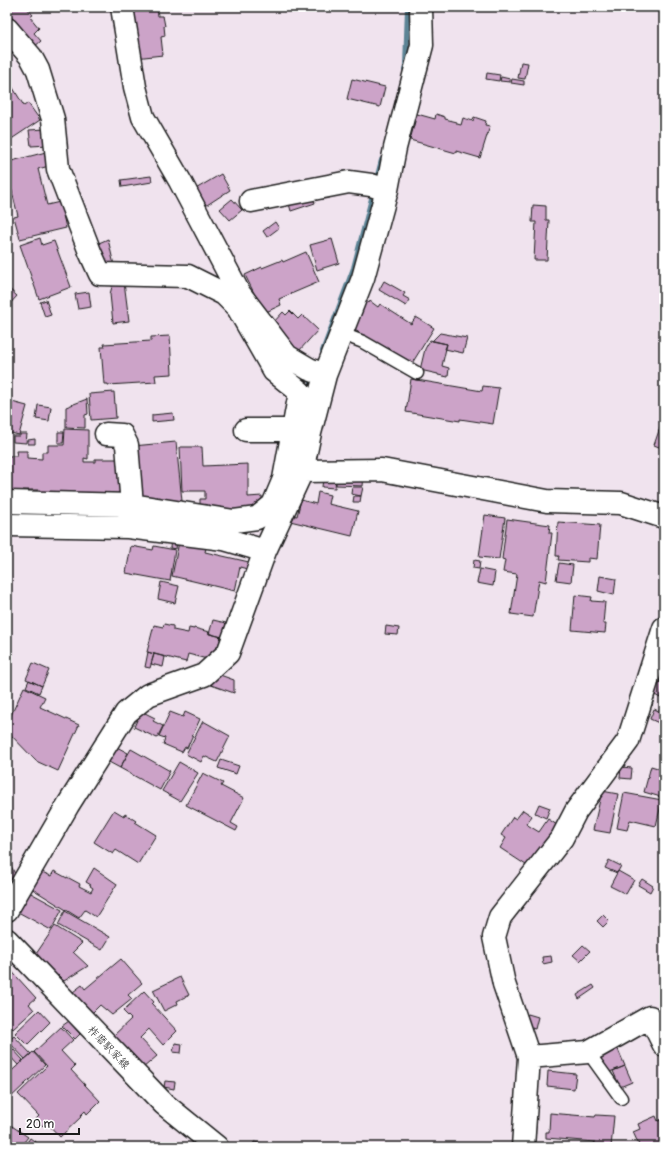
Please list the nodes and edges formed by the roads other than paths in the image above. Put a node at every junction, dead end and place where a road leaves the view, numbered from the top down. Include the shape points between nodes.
1 (122, 7) edge
2 (421, 7) edge
3 (7, 29) edge
4 (379, 187) junction
5 (251, 201) dead end
6 (231, 293) junction
7 (340, 333) junction
8 (318, 372) junction
9 (417, 373) dead end
10 (246, 430) dead end
11 (301, 432) junction
12 (106, 434) dead end
13 (302, 471) junction
14 (7, 502) edge
15 (132, 505) junction
16 (664, 517) edge
17 (7, 525) edge
18 (128, 527) junction
19 (265, 551) junction
20 (664, 628) edge
21 (7, 910) edge
22 (7, 940) edge
23 (664, 1045) edge
24 (588, 1052) junction
25 (529, 1057) junction
26 (621, 1098) dead end
27 (217, 1147) edge
28 (523, 1147) edge

1 - 6 street via 135,87 143,117 180,181
2 - 4 street via 422,45 395,148
3 - 6 street via 31,57 38,70 53,119 58,169 100,274 188,276
4 - 5 street via 349,182
4 - 7 street via 363,278
6 - 8 street via 288,356
6 - 11 street via 274,371 300,392
7 - 8 street
7 - 9 lane via 363,342
8 - 11 street
10 - 11 street
11 - 13 street
11 - 15 street via 273,505 257,518 234,521
12 - 15 street via 122,435 127,445
13 - 16 street via 382,470 547,501 621,502
13 - 19 street
14 - 15 street
15 - 18 street
17 - 18 street
18 - 19 street via 224,539
19 - 21 street via 228,654 204,675 148,695 126,713 68,805
20 - 25 street via 628,741 576,811 562,838 500,918 494,937 504,984
22 - 27 street, 柞磨駅家線 via 164,1104
23 - 24 street via 650,1017
24 - 25 street
24 - 26 lane
25 - 28 street

